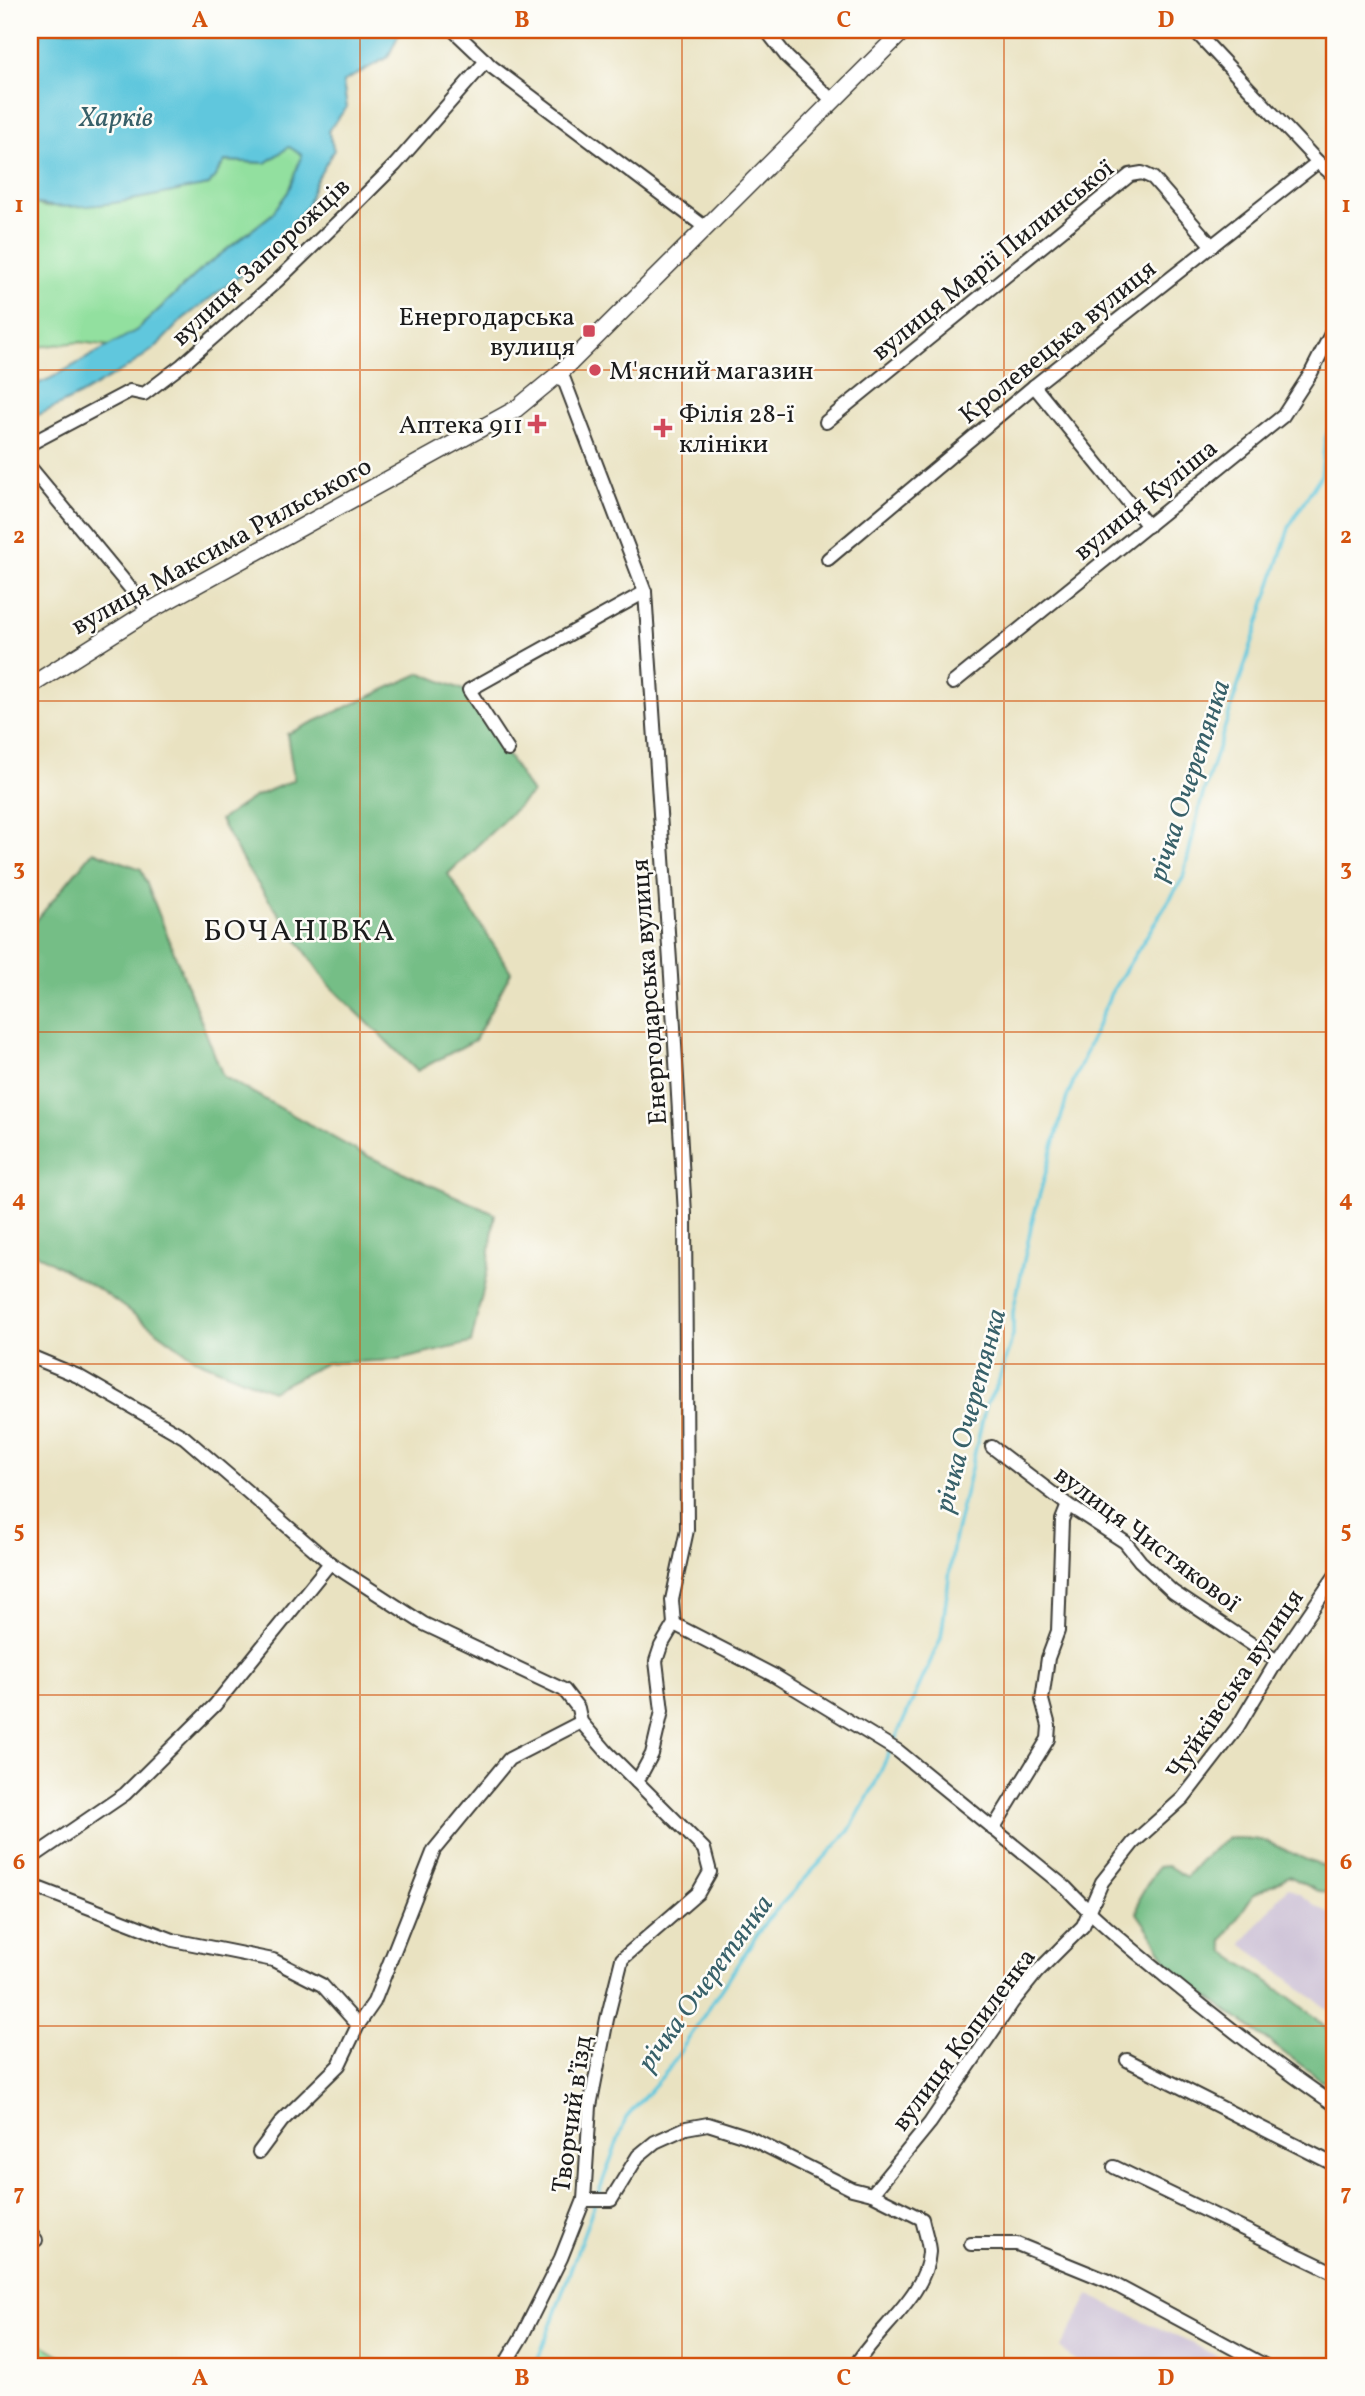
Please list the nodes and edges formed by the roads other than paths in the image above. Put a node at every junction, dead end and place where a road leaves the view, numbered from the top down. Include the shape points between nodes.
1 (453, 30) edge
2 (766, 30) edge
3 (904, 30) edge
4 (1194, 30) edge
5 (486, 61) junction
6 (833, 101) junction
7 (1318, 162) junction
8 (1335, 177) edge
9 (706, 228) junction
10 (1212, 246) junction
11 (1335, 326) edge
12 (561, 372) junction
13 (1034, 386) junction
14 (826, 422) dead end
15 (30, 444) edge
16 (30, 467) edge
17 (1148, 526) junction
18 (828, 559) dead end
19 (645, 592) junction
20 (149, 611) junction
21 (953, 683) dead end
22 (30, 687) edge
23 (508, 750) dead end
24 (30, 1356) edge
25 (992, 1447) dead end
26 (1068, 1505) junction
27 (330, 1563) junction
28 (1335, 1576) edge
29 (674, 1625) junction
30 (1278, 1661) junction
31 (580, 1722) junction
32 (637, 1782) junction
33 (993, 1829) junction
34 (30, 1859) edge
35 (30, 1885) edge
36 (1089, 1913) junction
37 (358, 2025) junction
38 (1127, 2060) dead end
39 (1335, 2105) edge
40 (259, 2152) dead end
41 (1335, 2165) edge
42 (1114, 2167) dead end
43 (872, 2194) junction
44 (584, 2200) junction
45 (971, 2244) dead end
46 (1335, 2273) edge
47 (504, 2366) edge
48 (855, 2366) edge
49 (1266, 2366) edge

1 - 5 street
2 - 6 street
3 - 6 main road, вулиця Максима Рильського
4 - 7 street
5 - 9 street
5 - 15 street, вулиця Запорожців via 395,165 278,280 182,365 144,394 130,391
6 - 9 main road, вулиця Максима Рильського
7 - 8 street
7 - 10 street, Кролевецька вулиця
9 - 12 main road, вулиця Максима Рильського
10 - 13 street, Кролевецька вулиця
10 - 14 street, вулиця Марії Пилинської via 1153,178 1142,173 1130,175
11 - 17 street, вулиця Куліша via 1283,416
12 - 19 street, Енергодарська вулиця
12 - 20 main road, вулиця Максима Рильського via 516,409
13 - 17 street
13 - 18 street, Кролевецька вулиця
16 - 20 street
17 - 21 street, вулиця Куліша
19 - 23 street via 469,690
19 - 29 street, Енергодарська вулиця via 685,1214 687,1530 672,1600
20 - 22 main road, вулиця Максима Рильського
24 - 27 street via 78,1376 184,1437
25 - 26 street, вулиця Чистякової
26 - 30 street, вулиця Чистякової via 1125,1542 1173,1592
26 - 33 street via 1062,1520 1058,1631 1048,1658 1042,1700 1048,1739
27 - 31 street via 424,1624 564,1690 578,1708
27 - 34 street via 215,1705 125,1794
28 - 30 street, Чуйківська вулиця
29 - 32 street, Енергодарська вулиця via 656,1661 662,1711 652,1754
29 - 33 street via 773,1675 898,1751
30 - 36 street, Чуйківська вулиця via 1237,1728 1184,1798 1133,1843 1102,1882
31 - 32 street
31 - 37 street via 509,1759 433,1850 374,2002
32 - 44 street, Творчий в’їзд via 704,1849 710,1872 698,1893 622,1959 590,2106
33 - 36 street via 1066,1888
35 - 37 street via 173,1940 273,1960 322,1985
36 - 39 street via 1220,2020
36 - 43 street, вулиця Копиленка via 1077,1934 1012,2003 930,2123
37 - 40 street via 339,2065 282,2121
38 - 41 street
42 - 46 street
43 - 44 street via 852,2189 746,2136 708,2124 655,2142 638,2156 611,2200
43 - 48 street via 922,2219 929,2251 907,2302
44 - 47 street, Творчий в’їзд via 561,2258
45 - 49 street via 1017,2244 1108,2281

